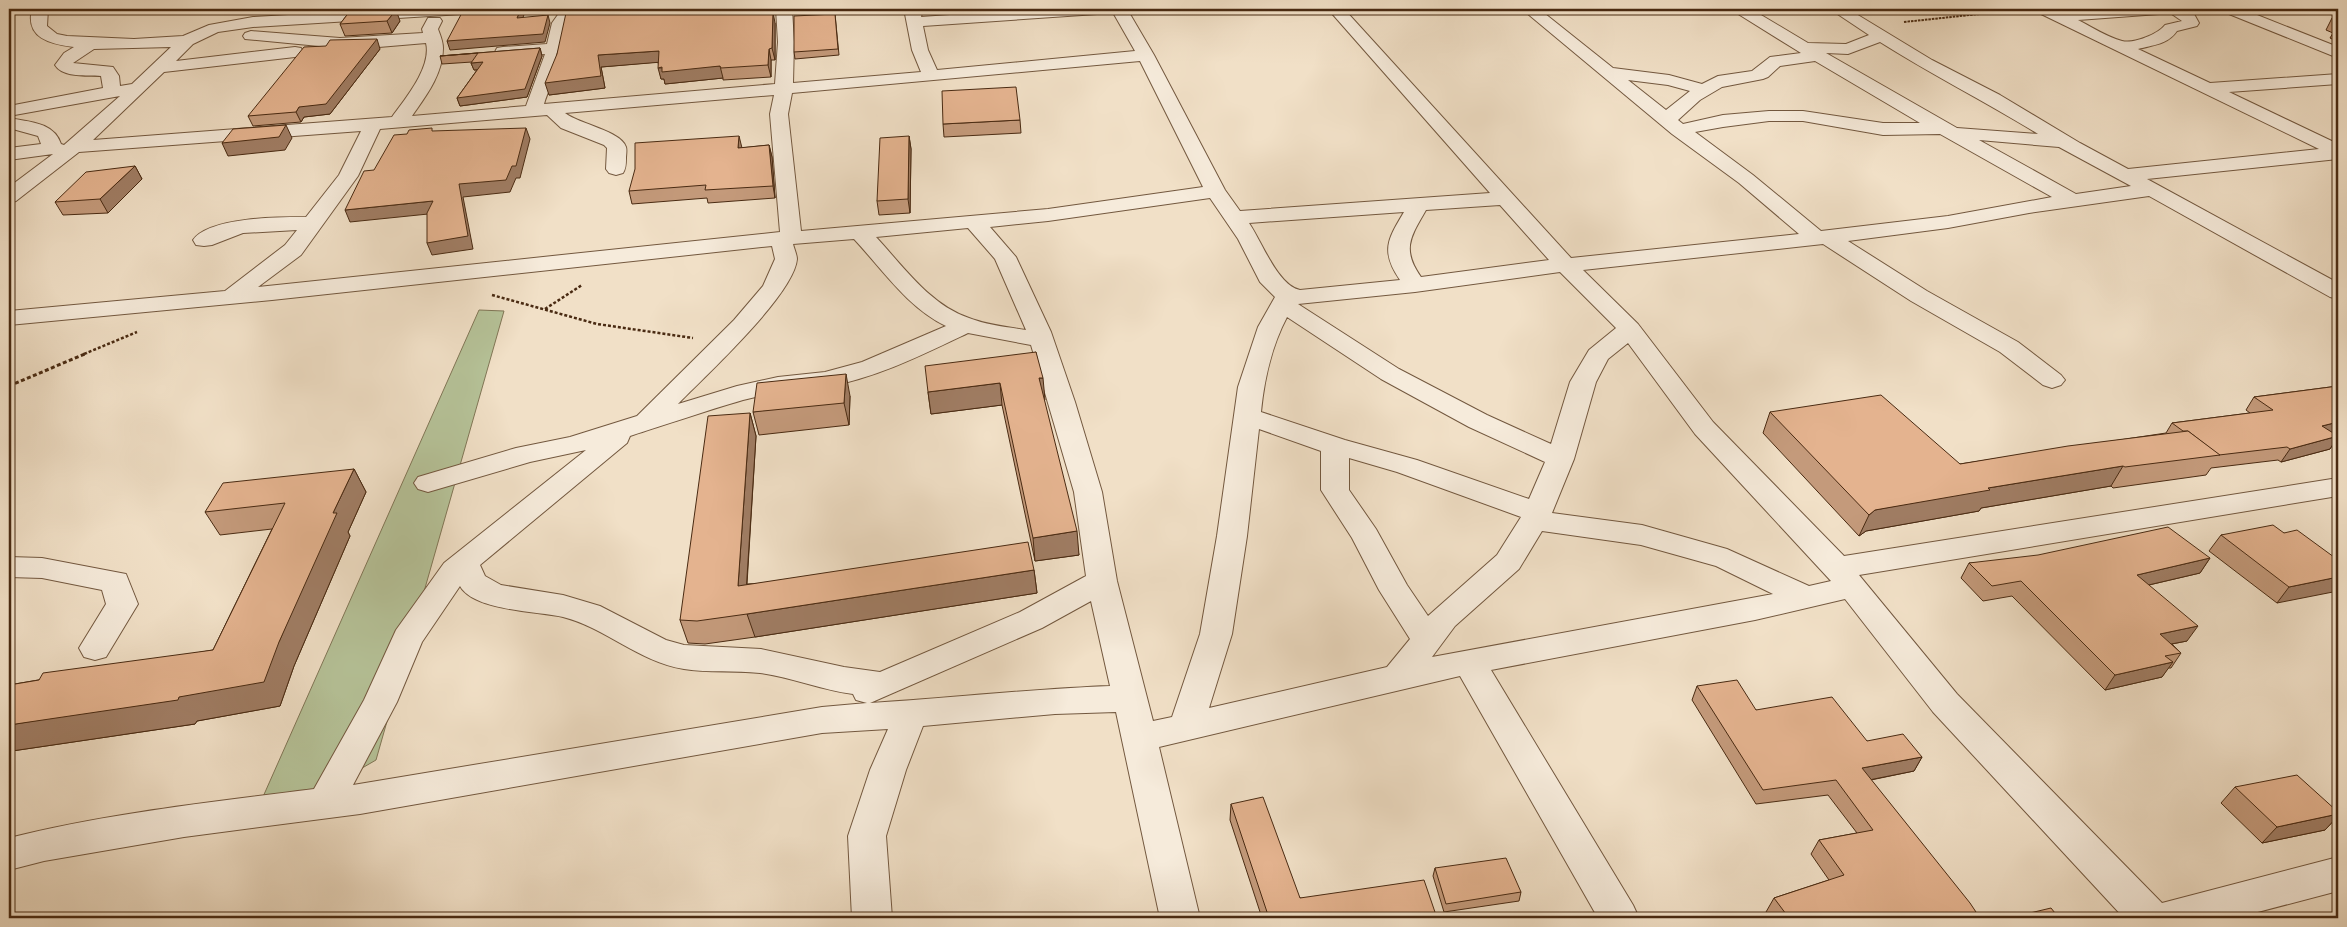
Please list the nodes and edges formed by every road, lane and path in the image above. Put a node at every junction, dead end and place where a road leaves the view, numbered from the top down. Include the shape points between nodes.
1 (40, 9) edge
2 (454, 9) edge
3 (570, 9) edge
4 (784, 9) edge
5 (1097, 9) edge
6 (1119, 9) edge
7 (1336, 9) edge
8 (1530, 9) edge
9 (1740, 9) edge
10 (1838, 9) edge
11 (2024, 9) edge
12 (2042, 9) edge
13 (2159, 9) edge
14 (2173, 9) edge
15 (2229, 9) edge
16 (388, 11) edge
17 (915, 15) edge
18 (2061, 17) junction
19 (1863, 24) junction
20 (1882, 36) junction
21 (434, 37) junction
22 (188, 40) junction
23 (91, 43) junction
24 (340, 43) junction
25 (2124, 47) junction
26 (554, 48) junction
27 (1811, 52) junction
28 (2338, 53) edge
29 (485, 54) edge
30 (1146, 55) junction
31 (159, 68) junction
32 (1607, 72) junction
33 (931, 75) junction
34 (2338, 79) edge
35 (784, 88) junction
36 (2208, 88) junction
37 (138, 89) junction
38 (1705, 90) junction
39 (112, 91) junction
40 (552, 109) junction
41 (533, 110) junction
42 (9, 111) edge
43 (398, 122) junction
44 (9, 123) edge
45 (373, 125) junction
46 (1673, 125) junction
47 (1945, 130) junction
48 (2063, 141) junction
49 (65, 149) junction
50 (2338, 152) edge
51 (9, 154) edge
52 (616, 169) dead end
53 (2122, 175) junction
54 (2152, 189) junction
55 (1215, 191) junction
56 (9, 197) edge
57 (1505, 198) junction
58 (2072, 200) junction
59 (1418, 205) junction
60 (1234, 218) junction
61 (974, 222) junction
62 (313, 224) junction
63 (860, 232) junction
64 (1821, 237) junction
65 (786, 238) junction
66 (204, 240) dead end
67 (1565, 265) junction
68 (1415, 285) junction
69 (2338, 292) edge
70 (487, 295) dead end
71 (230, 298) junction
72 (1285, 299) junction
73 (9, 318) edge
74 (966, 325) junction
75 (144, 328) dead end
76 (1630, 329) junction
77 (1042, 340) junction
78 (726, 341) junction
79 (2052, 380) dead end
80 (9, 386) edge
81 (1248, 416) junction
82 (639, 424) junction
83 (1335, 446) junction
84 (1560, 460) junction
85 (428, 483) dead end
86 (2338, 487) edge
87 (1536, 516) junction
88 (464, 563) junction
89 (9, 567) edge
90 (1845, 577) junction
91 (1102, 581) junction
92 (1806, 597) junction
93 (1427, 638) junction
94 (95, 648) dead end
95 (1469, 662) junction
96 (1397, 678) junction
97 (884, 685) junction
98 (1130, 698) junction
99 (911, 714) junction
100 (1186, 727) junction
101 (781, 728) junction
102 (1140, 738) junction
103 (325, 803) junction
104 (9, 854) edge
105 (2338, 874) edge
106 (872, 918) edge
107 (1180, 918) edge
108 (1619, 918) edge
109 (2150, 918) edge
110 (2168, 918) edge

1 - 23 street via 38,24 46,35 68,42
2 - 16 street
2 - 21 street via 434,21 430,29
3 - 26 street via 560,23
4 - 35 street
5 - 17 street
6 - 30 street
7 - 57 street
8 - 32 street
9 - 27 street
10 - 19 street
11 - 19 path via 1927,21
12 - 18 street
13 - 18 street
14 - 25 street via 2188,17 2190,23 2171,28 2159,39
15 - 28 street
16 - 22 street via 232,24
17 - 33 street via 920,50
18 - 25 street
19 - 20 street
20 - 27 street via 1848,49
20 - 48 street
21 - 24 street
21 - 43 street via 441,57 424,88
22 - 23 street
22 - 24 street via 238,35
22 - 31 street
23 - 39 street via 64,64 66,68 107,71
24 - 31 street via 314,50
25 - 36 street
26 - 29 street
26 - 41 street via 552,64
27 - 38 street via 1776,61 1761,75 1724,80
27 - 47 street
30 - 33 street
30 - 55 street
31 - 37 street
32 - 38 street via 1669,80
32 - 46 street
33 - 35 street
34 - 36 street
35 - 40 street
35 - 65 street via 779,114
36 - 50 street
37 - 39 street
37 - 49 street
38 - 46 street via 1680,107
39 - 42 street
40 - 41 street
40 - 52 street via 557,117 571,126 612,140 617,147
41 - 43 street
43 - 45 street
44 - 49 street via 45,132
45 - 49 street
45 - 62 street via 348,176
46 - 47 street via 1803,116 1883,130
46 - 64 street
47 - 48 street
47 - 58 street
48 - 53 street
49 - 51 street
49 - 56 street
50 - 53 street
53 - 54 street
54 - 58 street
54 - 69 street
55 - 60 street
55 - 61 street
57 - 59 street
57 - 67 street
58 - 64 street via 1948,222
59 - 60 street
59 - 68 street via 1396,251 1402,268
60 - 72 street via 1271,282
61 - 63 street
61 - 77 street via 1005,257
62 - 66 street via 241,226
62 - 71 street via 293,250
63 - 65 street
63 - 74 street via 930,305 957,323
64 - 67 street
64 - 79 street via 2009,347
65 - 71 street
65 - 78 street via 786,259 774,288
67 - 68 street
67 - 76 street
68 - 72 street
70 - 78 path via 513,298 609,327
71 - 73 street
72 - 81 street via 1270,327 1251,387
72 - 84 street via 1390,374
74 - 77 street
74 - 82 street via 871,367 826,379 737,394
75 - 80 path
76 - 84 street via 1598,355 1583,382
76 - 90 street via 1704,428
77 - 91 street via 1088,492
78 - 82 street
81 - 83 street
81 - 100 street via 1216,634
82 - 85 street
82 - 88 street via 593,455
83 - 87 street via 1407,466
83 - 93 street via 1335,490 1366,536 1394,590
84 - 87 street
86 - 90 street
87 - 92 street via 1642,535 1727,559
87 - 93 street via 1508,562 1444,618
88 - 97 street via 473,583 494,594 589,614 656,649 684,657 761,661 844,680
88 - 103 street via 455,570 406,638 380,702
89 - 94 street via 42,568 115,582 122,604
90 - 92 street
90 - 109 street via 1945,703
91 - 97 street via 1031,620
91 - 98 street
92 - 95 street
93 - 96 street
95 - 96 street
95 - 108 street
96 - 100 street
97 - 101 street
98 - 99 street
98 - 102 street
99 - 101 street via 822,720
99 - 106 street via 888,770 867,836
100 - 102 street
101 - 103 street
102 - 107 street
103 - 104 street via 184,821
105 - 110 street

